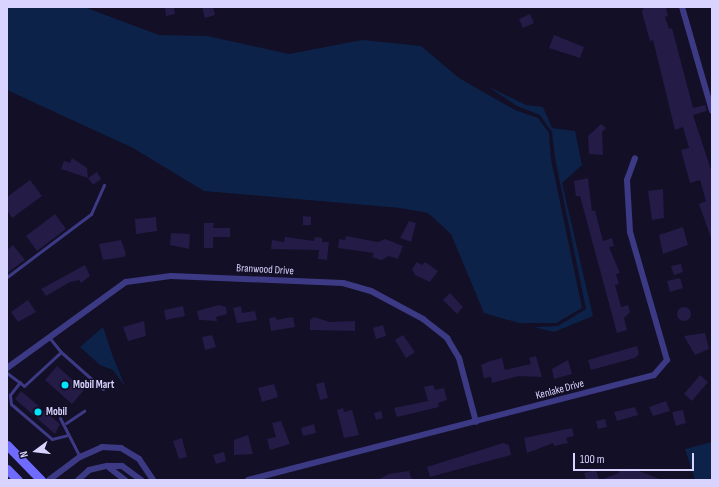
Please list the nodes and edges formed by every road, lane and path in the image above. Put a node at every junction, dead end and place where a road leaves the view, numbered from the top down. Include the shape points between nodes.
1 (682, 7) edge
2 (712, 111) edge
3 (635, 158) dead end
4 (104, 185) dead end
5 (7, 277) edge
6 (49, 337) junction
7 (61, 352) junction
8 (7, 368) edge
9 (7, 373) edge
10 (20, 382) junction
11 (104, 389) dead end
12 (84, 411) dead end
13 (60, 418) dead end
14 (476, 422) junction
15 (66, 423) junction
16 (68, 435) junction
17 (7, 445) edge
18 (80, 457) junction
19 (107, 466) junction
20 (7, 469) edge
21 (18, 480) edge
22 (41, 480) edge
23 (49, 480) edge
24 (78, 480) edge
25 (125, 480) edge
26 (140, 480) edge
27 (154, 480) edge
28 (248, 480) edge

1 - 2 street
3 - 14 street, Kenlake Drive via 627,180 630,232 667,360 654,375
4 - 5 lane via 91,214
6 - 7 lane
6 - 8 street, Branwood Drive
6 - 14 street, Branwood Drive via 120,285 145,278 343,284 371,291 423,319 447,338 459,358
7 - 10 lane via 24,386
7 - 11 lane
9 - 10 lane
10 - 16 lane via 10,395 11,404 52,439
12 - 15 lane
13 - 15 lane
14 - 28 street, Kenlake Drive
15 - 16 lane
16 - 18 lane
17 - 22 main road
18 - 23 street
18 - 27 street via 93,449 121,448 139,459
19 - 24 street via 89,470
19 - 25 street
19 - 26 street via 122,466
20 - 21 main road

